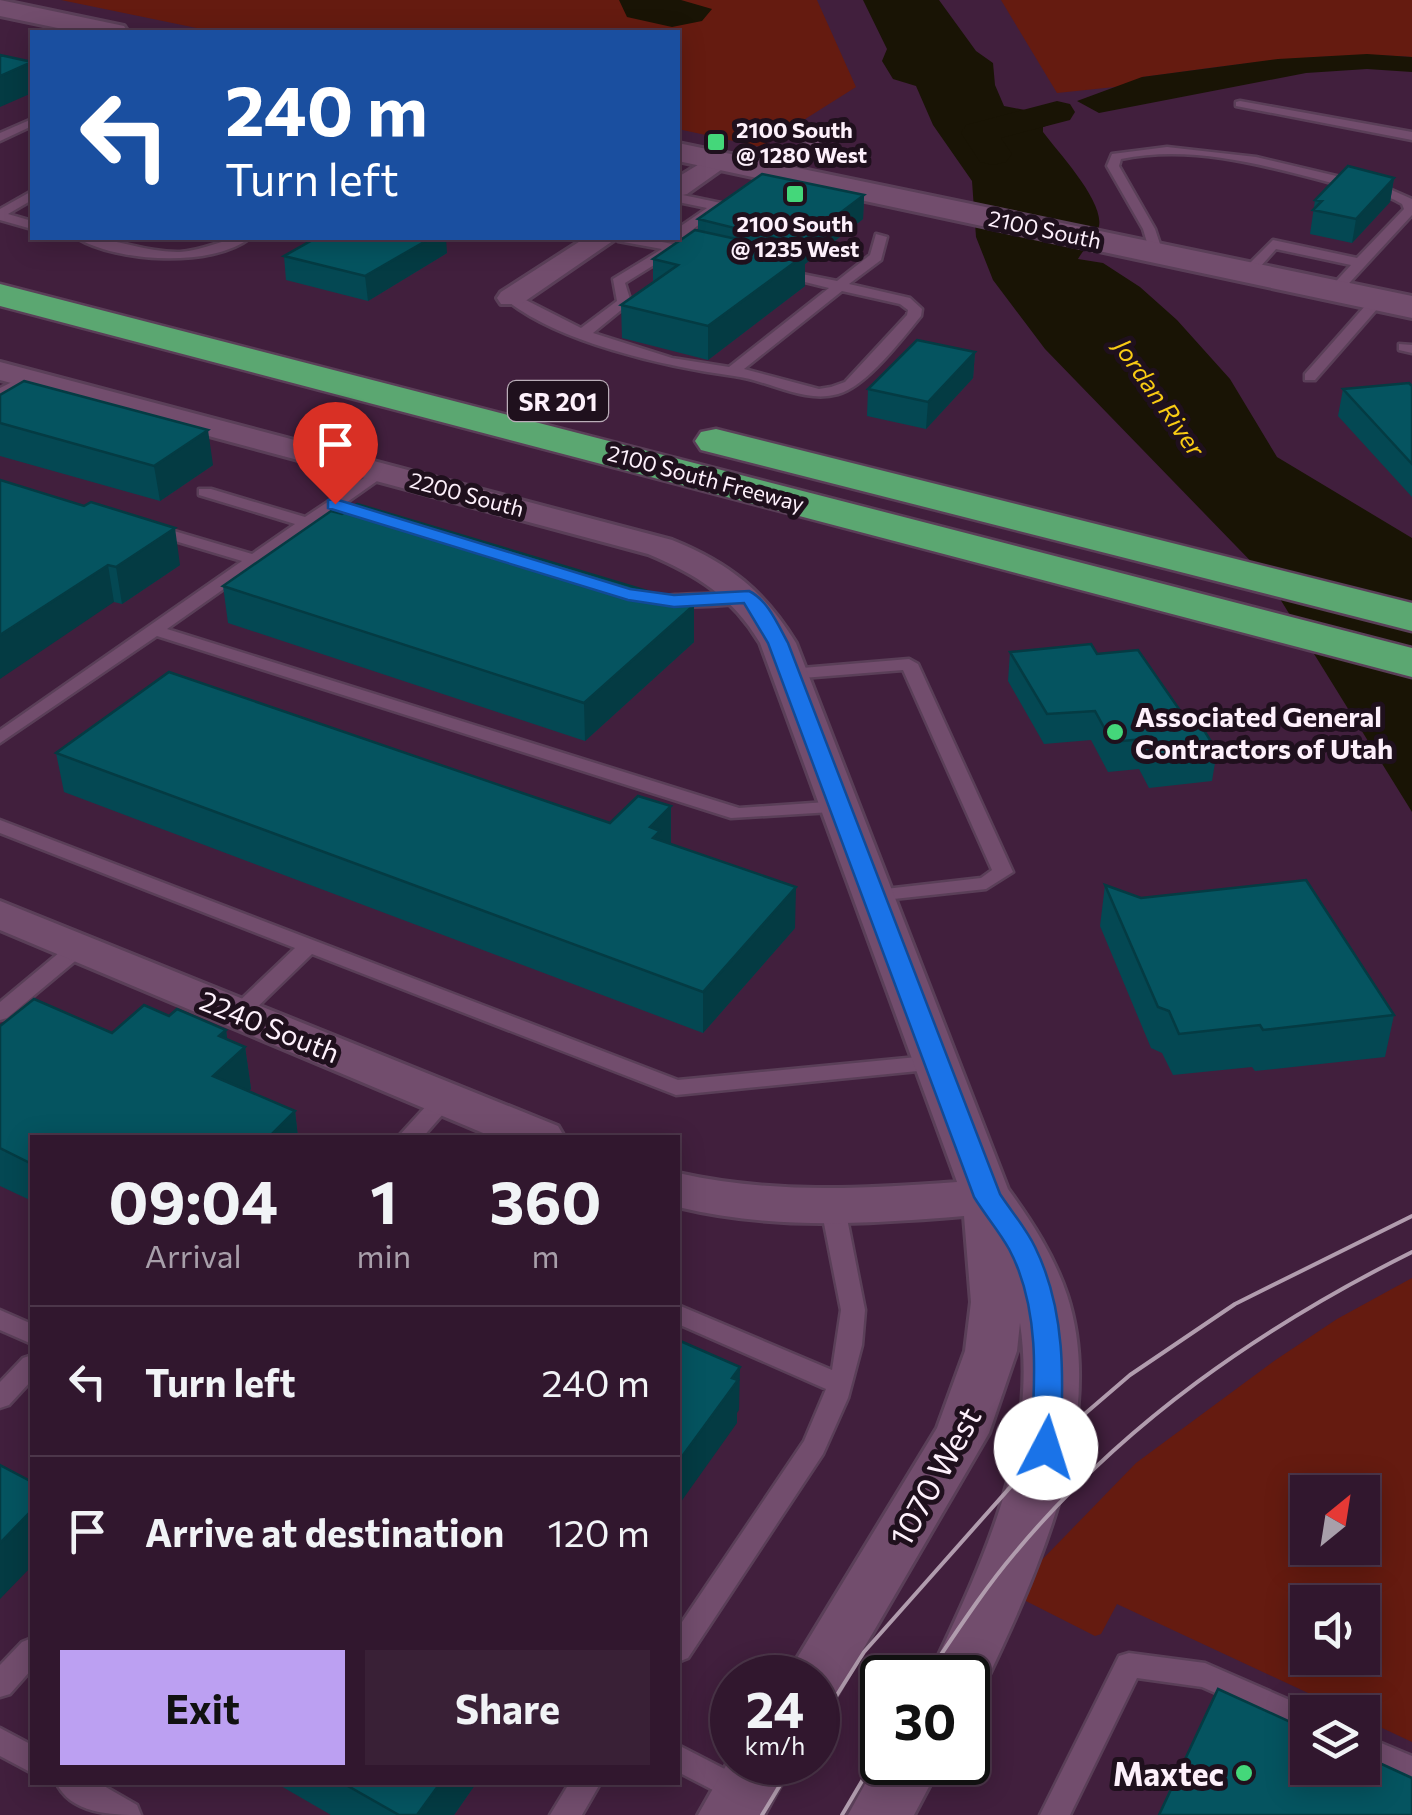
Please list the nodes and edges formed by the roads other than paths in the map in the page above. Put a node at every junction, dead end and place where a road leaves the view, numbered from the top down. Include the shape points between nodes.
1 (7, 14) edge
2 (102, 30) edge
3 (1240, 104) dead end
4 (30, 123) edge
5 (1412, 136) edge
6 (0, 137) edge
7 (820, 137) dead end
8 (680, 152) edge
9 (719, 160) junction
10 (774, 172) junction
11 (680, 187) edge
12 (30, 196) edge
13 (680, 198) edge
14 (0, 215) edge
15 (30, 223) edge
16 (680, 234) edge
17 (881, 237) dead end
18 (90, 240) edge
19 (240, 240) edge
20 (599, 240) edge
21 (671, 241) edge
22 (1156, 253) junction
23 (706, 254) edge
24 (0, 261) edge
25 (1357, 262) junction
26 (772, 270) edge
27 (1248, 272) junction
28 (839, 286) junction
29 (1335, 290) junction
30 (0, 295) edge
31 (511, 298) joint
32 (1378, 300) junction
33 (1412, 307) edge
34 (581, 335) junction
35 (733, 371) junction
36 (1310, 377) dead end
37 (9, 381) edge
38 (500, 386) dead end
39 (673, 430) dead end
40 (382, 471) junction
41 (205, 492) dead end
42 (335, 504) junction
43 (353, 510) edge
44 (307, 523) junction
45 (150, 529) edge
46 (1115, 541) junction
47 (254, 560) junction
48 (1412, 593) edge
49 (643, 596) edge
50 (749, 597) junction
51 (1412, 617) edge
52 (1227, 623) junction
53 (154, 630) junction
54 (1412, 662) edge
55 (790, 674) junction
56 (1412, 687) edge
57 (0, 738) edge
58 (841, 807) junction
59 (0, 826) edge
60 (875, 895) junction
61 (0, 914) edge
62 (309, 946) junction
63 (79, 947) junction
64 (0, 1013) edge
65 (239, 1014) junction
66 (939, 1062) junction
67 (446, 1098) junction
68 (411, 1135) edge
69 (534, 1135) edge
70 (680, 1191) edge
71 (988, 1197) junction
72 (832, 1208) junction
73 (680, 1315) edge
74 (0, 1318) edge
75 (30, 1333) edge
76 (840, 1384) junction
77 (680, 1647) edge
78 (30, 1652) edge
79 (829, 1655) edge
80 (968, 1655) edge
81 (0, 1685) edge
82 (1290, 1714) edge
83 (0, 1742) edge
84 (1380, 1756) edge
85 (30, 1759) edge
86 (680, 1759) edge
87 (1412, 1770) edge
88 (75, 1785) edge
89 (586, 1785) edge
90 (898, 1785) edge
91 (745, 1790) edge
92 (126, 1815) edge
93 (565, 1815) edge
94 (880, 1815) edge
95 (1055, 1815) edge

1 - 2 street
3 - 5 lane
4 - 6 lane
7 - 10 lane
8 - 9 street, 2100 South
9 - 10 street, 2100 South
9 - 11 street
10 - 22 street, 2100 South
12 - 14 lane
13 - 16 lane via 718,206
14 - 15 lane
17 - 28 lane via 876,257
18 - 19 lane via 188,258
20 - 31 street
21 - 23 lane
21 - 34 lane via 618,282 624,302
22 - 25 lane via 1150,229 1113,166 1116,157 1160,152 1269,162 1408,202 1410,209 1378,247
22 - 27 street, 2100 South
24 - 38 highway, SR 201
25 - 27 lane via 1272,244
25 - 29 lane
26 - 28 lane
27 - 29 street, 2100 South
28 - 35 lane
28 - 35 lane via 915,309 850,385 818,393
29 - 32 street, 2100 South
30 - 52 highway, 2100 South Freeway / SR 201 via 739,486 804,520
31 - 34 lane
32 - 33 street, 2100 South
32 - 36 lane
34 - 35 lane
37 - 40 street, 2200 South
39 - 46 highway, 2100 South Freeway
40 - 42 lane
40 - 50 street, 2200 South via 660,546 722,574
41 - 44 lane
42 - 43 lane
42 - 44 lane
44 - 47 lane
45 - 47 lane
46 - 48 highway via 1231,548
46 - 51 highway, 2100 South Freeway
47 - 53 lane
49 - 50 lane
50 - 55 street, 1070 West
52 - 54 highway
52 - 56 highway
53 - 57 lane
53 - 58 lane via 738,814
55 - 58 street, 1070 West
55 - 60 lane via 909,664 1004,872 986,883
58 - 60 street, 1070 West
59 - 62 lane
60 - 66 street, 1070 West
61 - 63 street, 2240 South
62 - 65 lane
62 - 66 lane via 676,1088
63 - 64 lane
63 - 65 street, 2240 South
65 - 67 street, 2240 South
66 - 71 street, 1070 West
67 - 68 lane
67 - 69 street, 2240 South
70 - 72 street via 766,1207
71 - 72 street
71 - 79 street, 1070 West via 997,1302 976,1401 934,1484
71 - 80 street, 1070 West via 1022,1248 1037,1286 1050,1405 1046,1448 1014,1553
72 - 76 lane via 853,1308
73 - 76 lane
74 - 75 lane
76 - 77 lane via 814,1446
78 - 81 lane
82 - 95 lane via 1205,1675 1129,1665
83 - 85 lane
84 - 87 lane
86 - 91 lane
88 - 92 lane
89 - 93 lane
90 - 94 street

